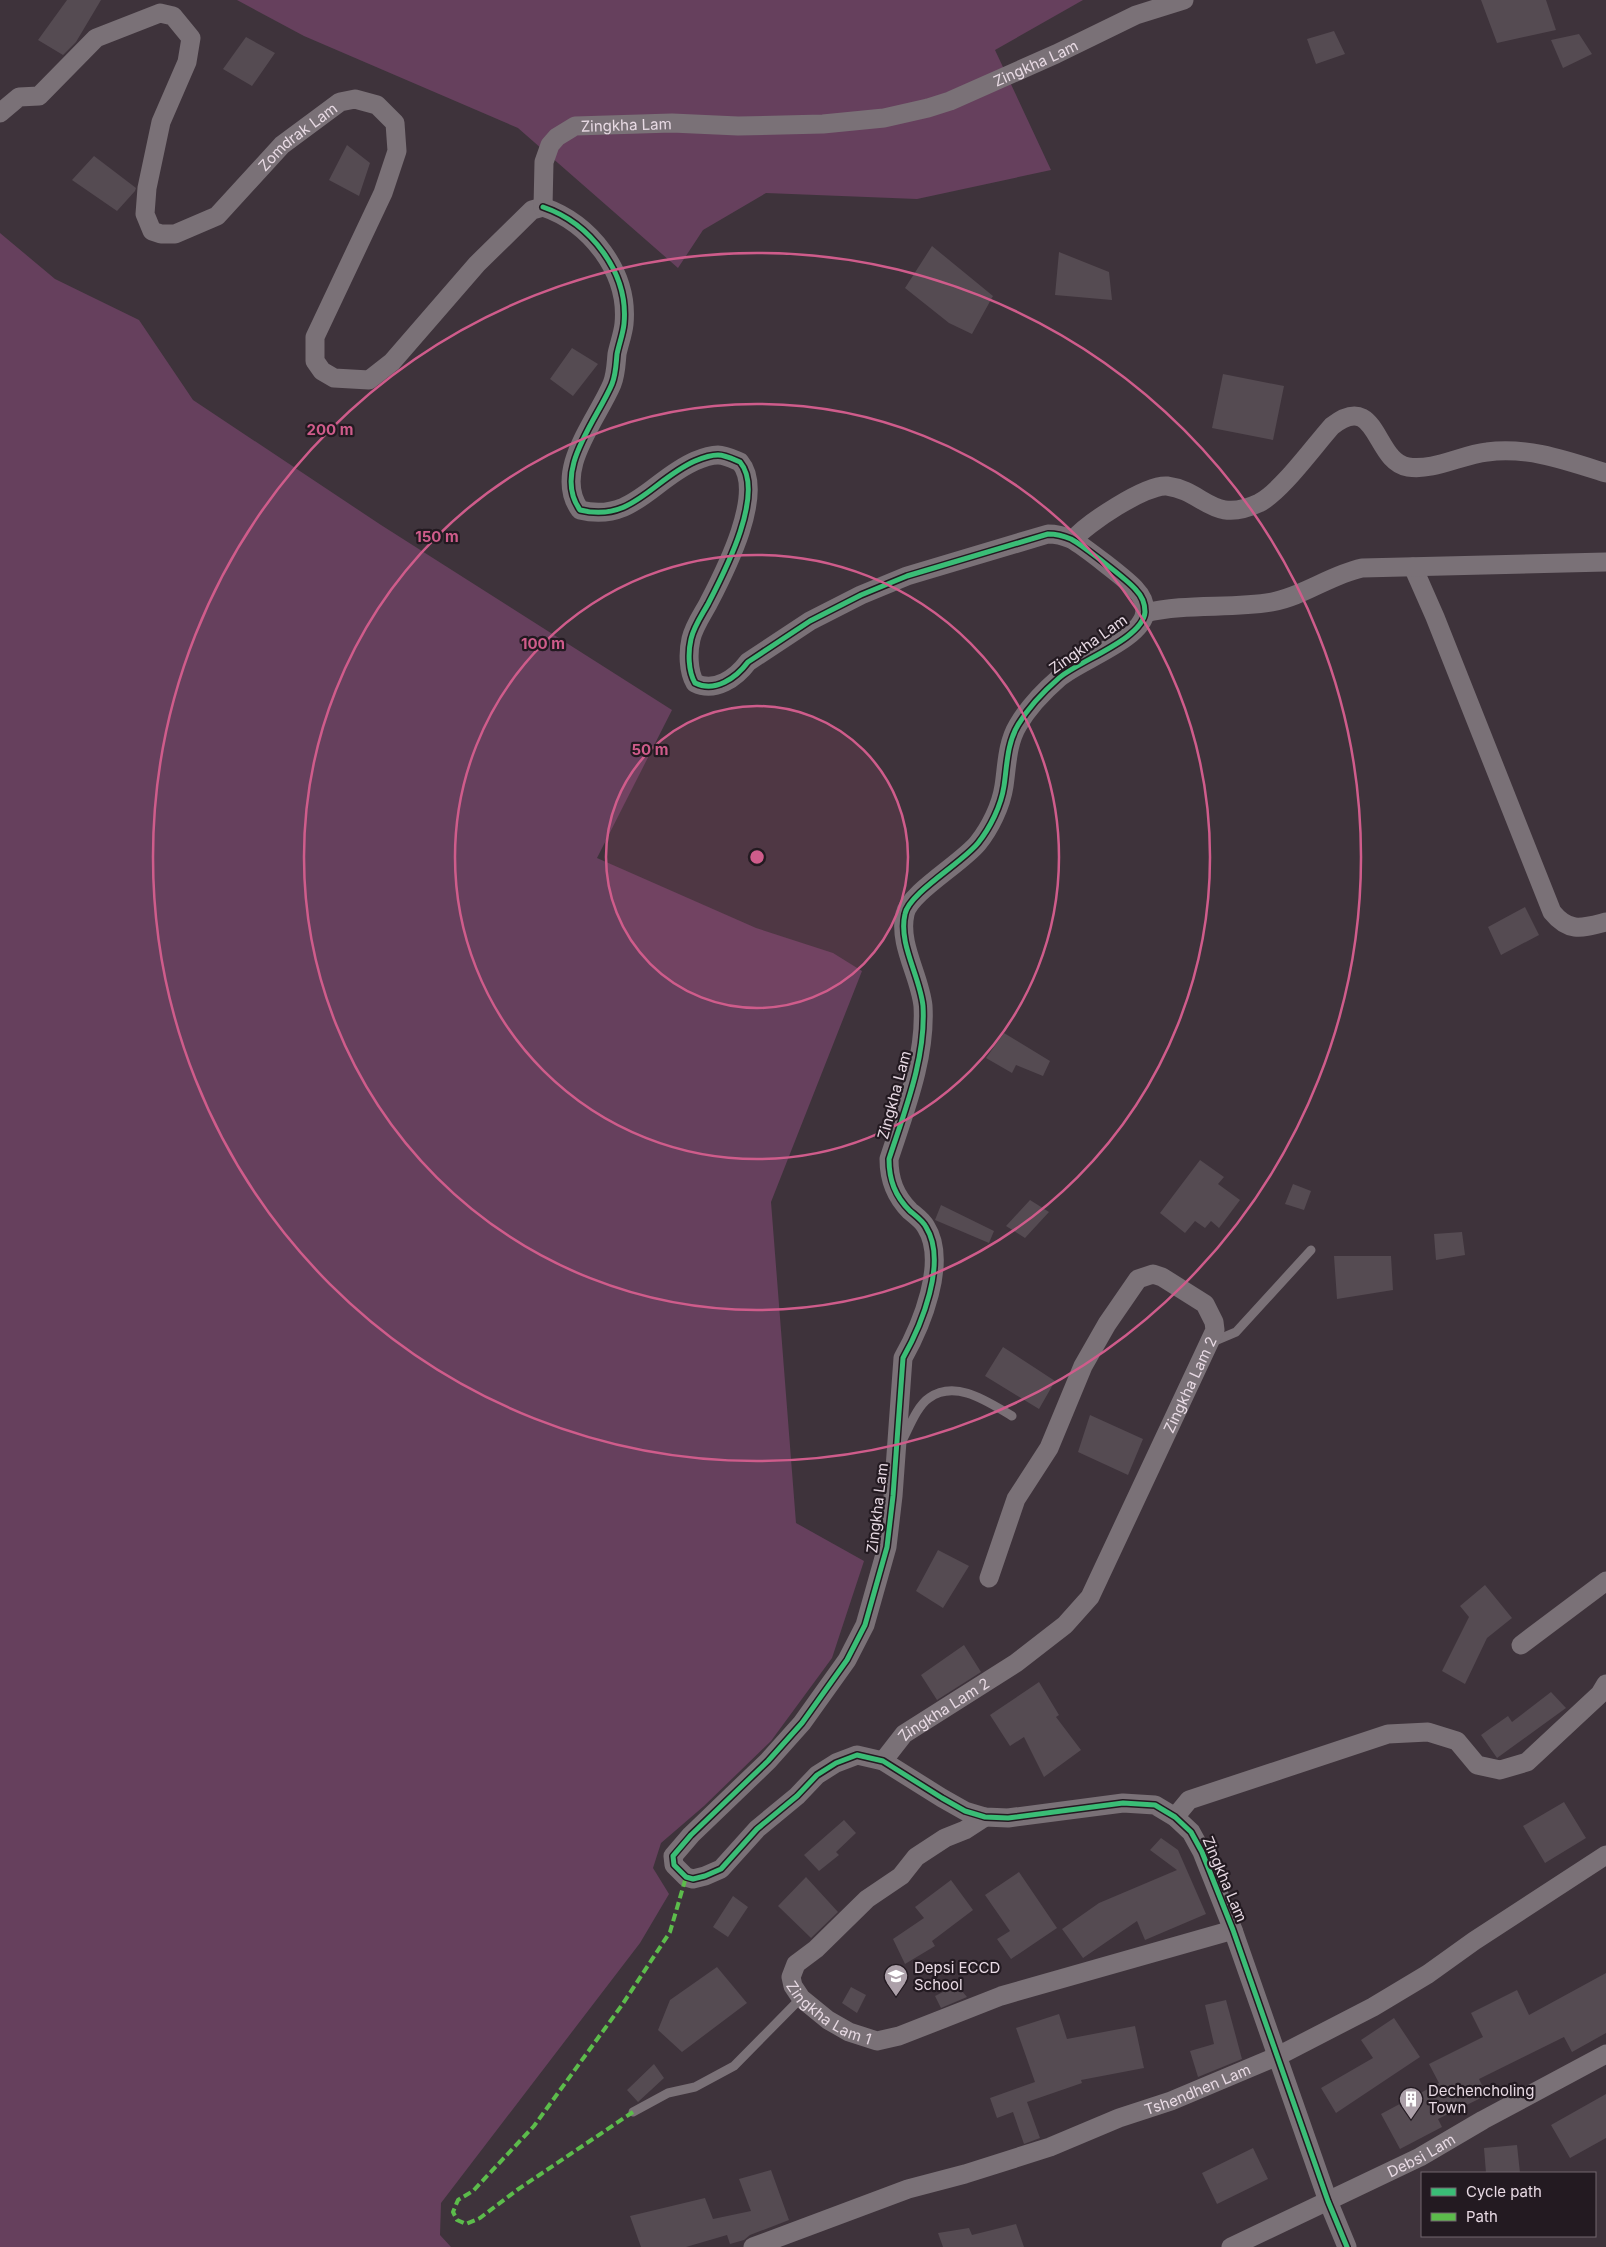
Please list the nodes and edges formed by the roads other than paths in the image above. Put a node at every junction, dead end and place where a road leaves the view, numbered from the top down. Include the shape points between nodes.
1 (1184, 0) edge
2 (0, 113) edge
3 (543, 207) junction
4 (1606, 473) edge
5 (1073, 540) junction
6 (1606, 562) edge
7 (1413, 567) junction
8 (1145, 614) junction
9 (1606, 922) edge
10 (1310, 1250) dead end
11 (1210, 1343) junction
12 (1012, 1416) dead end
13 (896, 1452) junction
14 (989, 1578) dead end
15 (1606, 1581) edge
16 (1521, 1646) dead end
17 (1606, 1684) edge
18 (883, 1760) junction
19 (984, 1817) junction
20 (1175, 1817) junction
21 (1606, 1855) edge
22 (1233, 1930) junction
23 (802, 1998) junction
24 (1606, 2054) edge
25 (1278, 2056) junction
26 (633, 2112) dead end
27 (1328, 2201) junction
28 (753, 2247) edge
29 (1231, 2247) edge
30 (1347, 2247) edge

1 - 3 street, Zingkha Lam via 1136,15 950,100 884,118 823,124 575,126 550,145 544,162
2 - 3 street, Zomdrak Lam via 19,96 39,96 96,38 160,13 173,16 191,38 187,62 161,122 145,214 152,231 175,234 217,216 282,145 340,102 354,99 377,104 395,123 397,151 383,192 314,337 314,361 334,378 368,380 392,362 477,264 532,210
3 - 5 street, Zingkha Lam via 556,211 594,240 610,260 620,282 623,304 624,323 612,384 574,461 572,498 580,510 596,514 619,510 682,467 706,457 717,455 740,462 748,475 747,504 730,559 691,638 689,663 695,683 714,687 732,678 748,662 810,621 907,576 1035,536 1048,534
4 - 5 street via 1525,451 1502,450 1468,455 1432,466 1407,467 1393,460 1368,422 1352,415 1332,426 1276,491 1258,503 1220,510 1176,488 1152,487 1091,524
5 - 8 street, Zingkha Lam via 1136,589 1144,602
6 - 7 street
7 - 8 street via 1362,568 1344,572 1297,595 1274,602 1242,606 1184,606
7 - 9 street via 1552,912 1560,922 1572,928
8 - 13 street, Zingkha Lam via 1133,630 1060,677 1035,702 1013,734 1004,789 985,833 960,862 906,907 904,927 920,991 923,1019 915,1076 889,1159 889,1170 895,1191 904,1205 925,1225 935,1248 934,1273 928,1296 903,1358
10 - 11 lane via 1236,1332
11 - 14 street, Zingkha Lam 2 via 1214,1322 1205,1304 1162,1277 1153,1274 1138,1279 1083,1366 1049,1448 1016,1499
11 - 18 street, Zingkha Lam 2 via 1090,1597 1064,1625 1016,1662 904,1734
12 - 13 lane via 979,1397 945,1390 928,1398
13 - 18 street, Zingkha Lam via 887,1547 865,1625 847,1660 802,1723 774,1755 691,1834 673,1856 674,1865 686,1877 693,1879 721,1869 757,1829 817,1775 857,1755
15 - 16 street
17 - 20 street via 1600,1694 1527,1762 1500,1770 1478,1765 1457,1742 1428,1732 1388,1734 1189,1800
18 - 19 street, Zingkha Lam via 965,1811
19 - 20 street, Zingkha Lam via 1008,1818 1123,1803 1155,1805
19 - 23 street, Zingkha Lam 1 via 916,1857 901,1876 867,1899 796,1964 791,1977
20 - 22 street, Zingkha Lam via 1191,1832 1202,1852
21 - 25 street, Tshendhen Lam via 1428,1974 1373,2007
22 - 23 street, Zingkha Lam 1 via 1001,1996 899,2036 877,2041 849,2032 828,2020
22 - 25 street, Zingkha Lam
23 - 26 lane via 734,2066 695,2087 668,2093
24 - 27 street, Debsi Lam via 1420,2157
25 - 27 street, Zingkha Lam
25 - 28 street, Tshendhen Lam via 1050,2147 908,2189
27 - 29 street, Debsi Lam
27 - 30 street, Zingkha Lam

